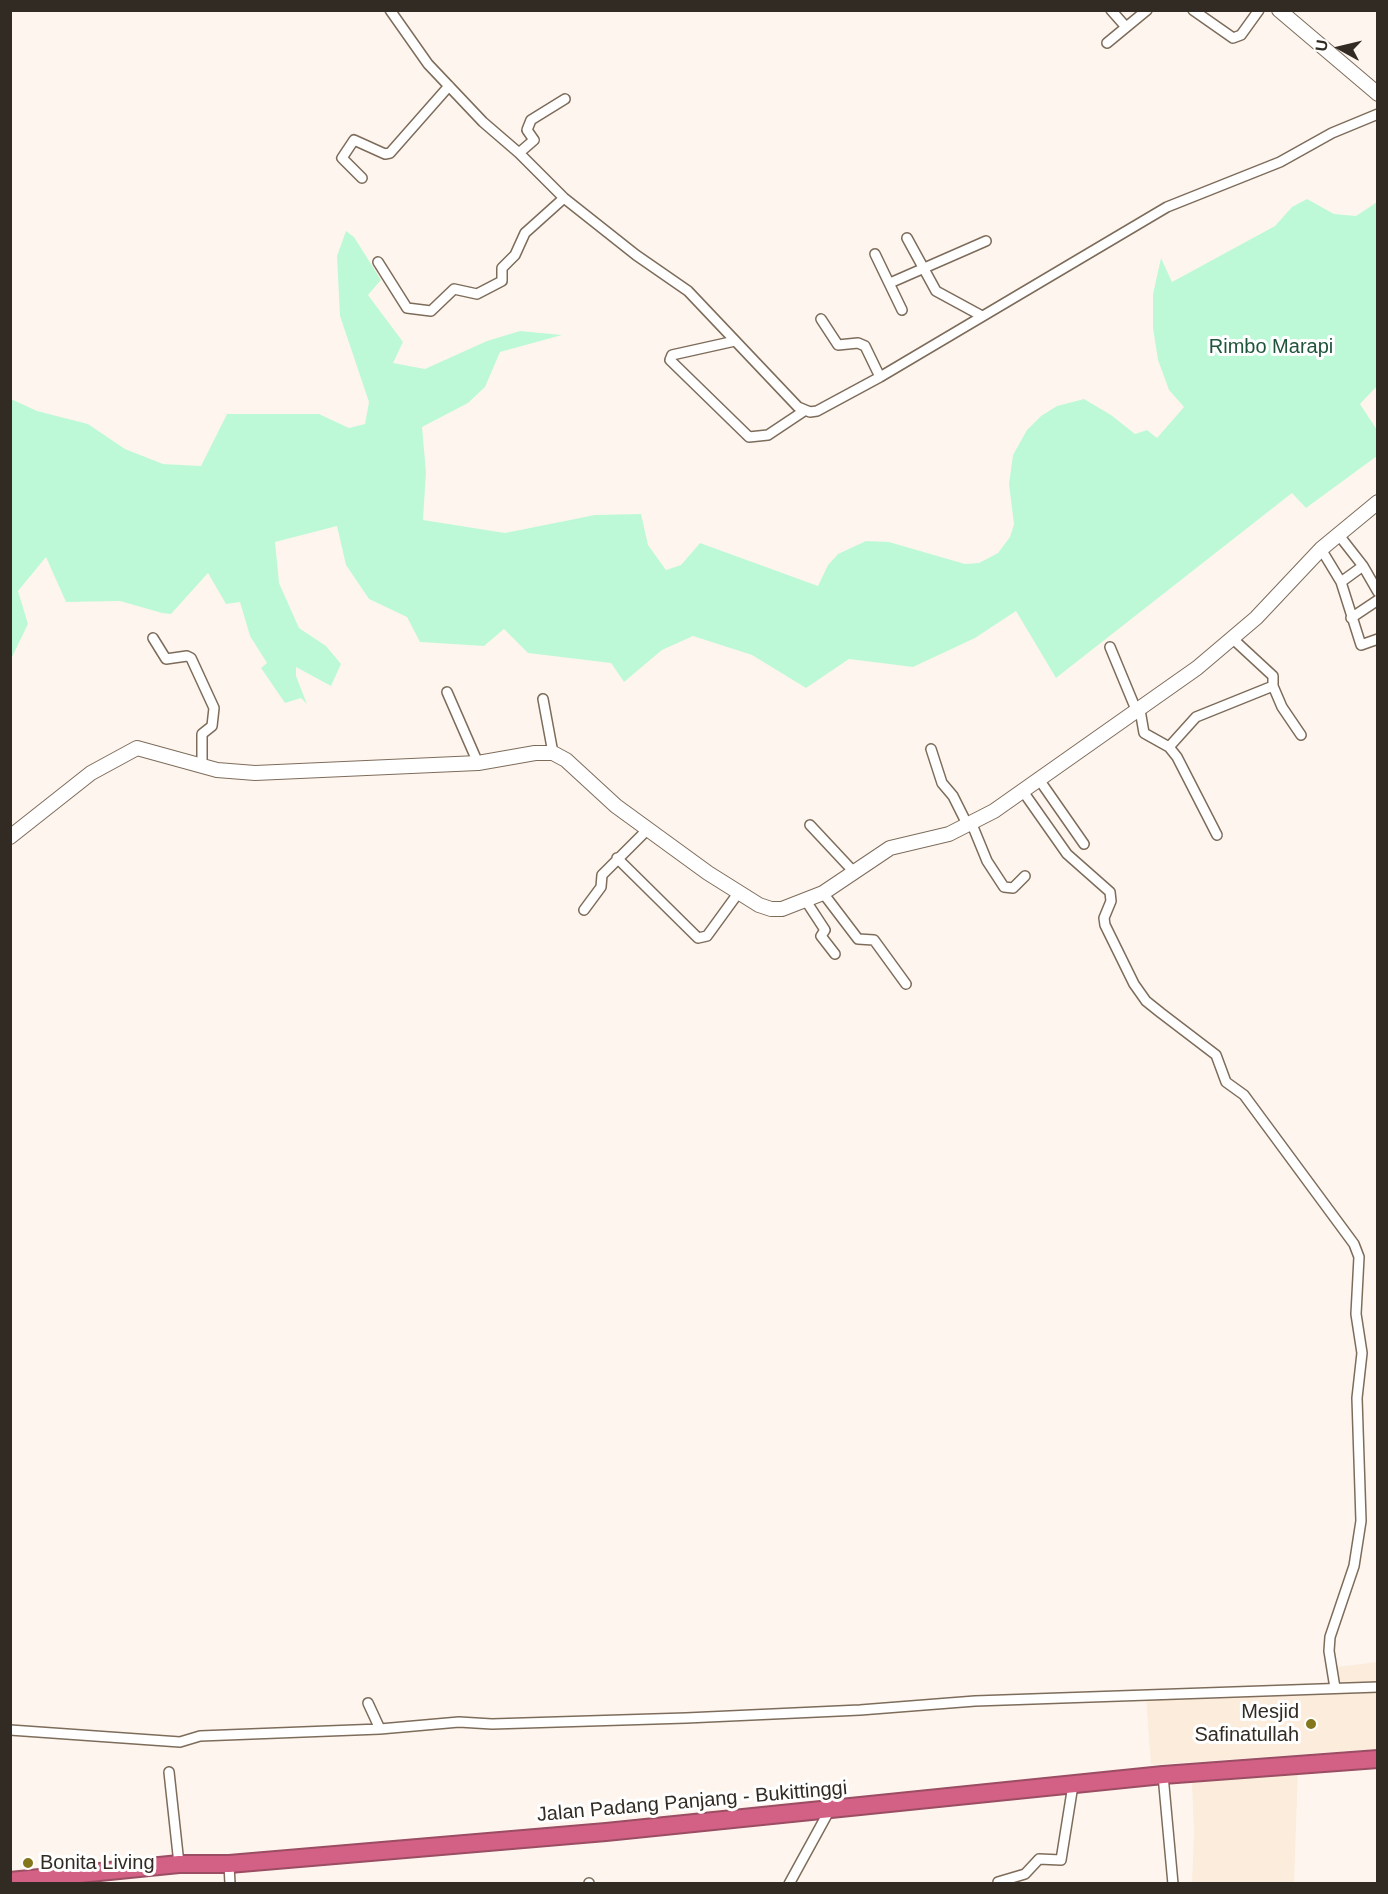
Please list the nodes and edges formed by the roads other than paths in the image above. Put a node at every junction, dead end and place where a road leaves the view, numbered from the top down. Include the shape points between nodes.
1 (390, 10) edge
2 (1111, 10) edge
3 (1147, 10) edge
4 (1193, 10) edge
5 (1259, 10) edge
6 (1279, 10) edge
7 (1126, 27) junction
8 (1107, 43) dead end
9 (449, 86) junction
10 (1377, 94) edge
11 (565, 99) dead end
12 (1377, 114) edge
13 (519, 153) junction
14 (362, 178) dead end
15 (564, 198) junction
16 (907, 238) dead end
17 (986, 242) dead end
18 (875, 254) dead end
19 (378, 262) dead end
20 (922, 267) junction
21 (890, 283) junction
22 (902, 310) dead end
23 (982, 316) junction
24 (821, 319) dead end
25 (735, 341) junction
26 (880, 377) junction
27 (804, 411) junction
28 (1377, 502) edge
29 (1338, 534) junction
30 (1321, 549) junction
31 (1363, 566) junction
32 (1341, 582) junction
33 (1377, 592) edge
34 (1377, 600) edge
35 (1351, 618) junction
36 (153, 638) dead end
37 (1233, 639) junction
38 (1377, 639) edge
39 (1110, 647) dead end
40 (1273, 686) junction
41 (447, 692) dead end
42 (543, 699) dead end
43 (1139, 711) junction
44 (1301, 735) dead end
45 (1169, 747) junction
46 (931, 749) dead end
47 (553, 753) junction
48 (478, 762) junction
49 (202, 765) junction
50 (1038, 778) junction
51 (1022, 790) junction
52 (969, 823) junction
53 (810, 825) dead end
54 (647, 830) junction
55 (1217, 835) dead end
56 (10, 837) edge
57 (1084, 844) dead end
58 (617, 858) junction
59 (853, 871) junction
60 (1025, 876) dead end
61 (824, 893) junction
62 (743, 895) junction
63 (806, 901) junction
64 (584, 910) dead end
65 (835, 954) dead end
66 (906, 984) dead end
67 (1377, 1687) edge
68 (1335, 1688) junction
69 (368, 1703) dead end
70 (380, 1729) junction
71 (10, 1730) edge
72 (1377, 1759) edge
73 (169, 1772) dead end
74 (1163, 1775) junction
75 (1073, 1785) junction
76 (829, 1811) junction
77 (179, 1864) junction
78 (229, 1864) junction
79 (117, 1878) edge
80 (60, 1880) edge
81 (10, 1881) edge
82 (998, 1882) dead end
83 (230, 1884) edge
84 (789, 1884) edge
85 (1173, 1884) edge

1 - 9 street via 411,43
2 - 7 street
3 - 7 street
4 - 5 street via 1233,38 1241,35
6 - 10 main road
7 - 8 street
9 - 13 street
9 - 14 street via 390,153 354,140 342,158
11 - 13 street via 531,120 527,130 534,140
12 - 23 street via 1280,162 1167,207
13 - 15 street
15 - 19 street via 525,233 515,255 501,270 502,281 477,294 454,288 431,311 407,308
15 - 25 street via 682,286
16 - 20 street
17 - 20 street
18 - 21 street
20 - 21 street
20 - 23 street via 936,291
21 - 22 street
23 - 26 street
24 - 26 street via 838,345 865,346
25 - 27 street
25 - 27 street via 672,355 670,360 749,437 768,435
26 - 27 street via 818,411
28 - 29 main road
29 - 30 main road
29 - 31 street
30 - 32 street
30 - 37 main road
31 - 32 street
31 - 33 street
32 - 35 street
34 - 35 street
35 - 38 street via 1361,645
36 - 49 street via 166,659 191,658 214,708 212,726 202,734
37 - 40 street via 1270,673 1275,681
37 - 43 main road
39 - 43 street
40 - 44 street
40 - 45 street via 1196,717
41 - 48 street
42 - 47 street
43 - 45 street via 1144,733
43 - 50 main road
45 - 55 street
46 - 52 street via 942,783
47 - 48 main road
47 - 54 main road
48 - 49 main road via 255,773
49 - 56 main road via 144,749 129,750 92,773
50 - 51 main road
50 - 57 street
51 - 52 main road via 994,811
51 - 68 street via 1067,854 1110,891 1105,925 1146,1001 1213,1050 1226,1082 1244,1095 1357,1250 1356,1314 1362,1353 1357,1398 1361,1521 1354,1566 1330,1637
52 - 59 main road via 949,834 890,848
52 - 60 street via 1004,887 1013,888
53 - 59 street
54 - 58 street
54 - 62 main road
58 - 62 street via 698,938 707,936
58 - 64 street via 600,878 601,887
59 - 61 main road
61 - 63 main road
61 - 66 street via 858,939 874,940
62 - 63 main road via 776,910
63 - 65 street via 825,930 820,936
67 - 68 street
68 - 70 street via 975,1701 686,1718 492,1725 459,1722
69 - 70 street
70 - 71 street via 200,1736 180,1742
72 - 74 highway, Jalan Padang Panjang - Bukittinggi
73 - 77 street
74 - 75 highway, Jalan Padang Panjang - Bukittinggi
74 - 85 street
75 - 76 highway, Jalan Padang Panjang - Bukittinggi
75 - 82 street via 1061,1860 1039,1859 1025,1874
76 - 78 highway, Jalan Padang Panjang - Bukittinggi
76 - 84 street
77 - 78 highway, Jalan Padang Panjang - Bukittinggi
77 - 79 highway, Jalan Padang Panjang - Bukittinggi
78 - 83 street
79 - 80 highway, Jalan Padang Panjang - Bukittinggi
80 - 81 highway, Jalan Padang Panjang - Bukittinggi

